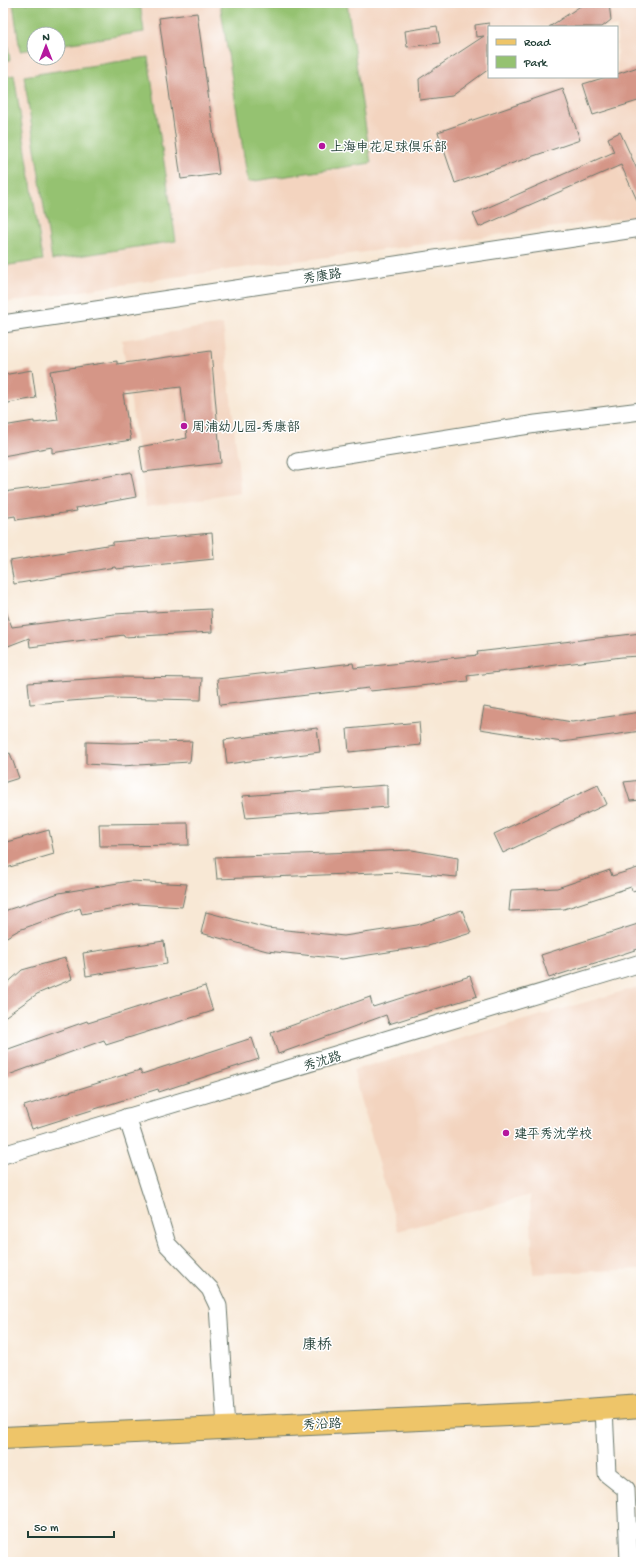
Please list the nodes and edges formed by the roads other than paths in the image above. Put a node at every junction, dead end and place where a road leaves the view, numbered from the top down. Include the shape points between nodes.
1 (641, 228) edge
2 (3, 324) edge
3 (641, 412) edge
4 (297, 462) dead end
5 (641, 964) edge
6 (127, 1118) junction
7 (3, 1155) edge
8 (641, 1406) edge
9 (604, 1409) junction
10 (226, 1428) junction
11 (3, 1438) edge
12 (629, 1562) edge

1 - 2 street, 秀康路
3 - 4 street via 536,424
5 - 6 street, 秀沈路
6 - 7 street, 秀沈路
6 - 10 street via 167,1244 210,1289 218,1306
8 - 9 main road, 秀沿路
9 - 10 main road, 秀沿路
9 - 12 street via 607,1474 626,1489
10 - 11 main road, 秀沿路

